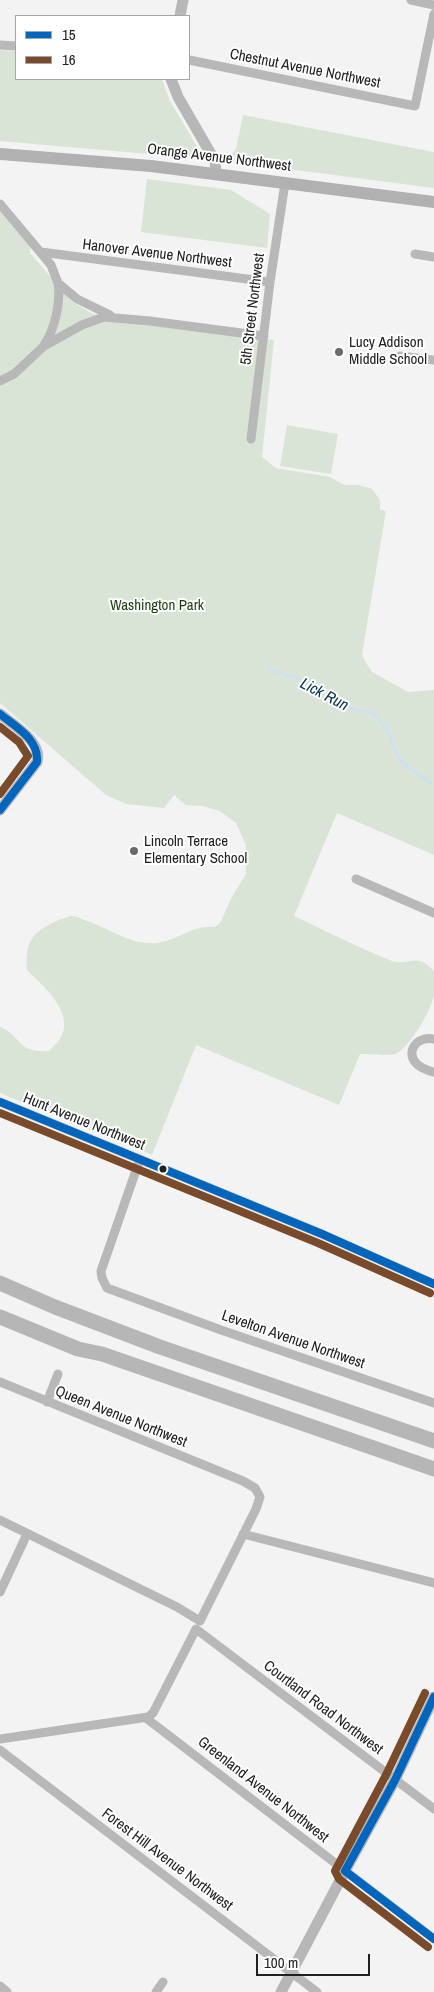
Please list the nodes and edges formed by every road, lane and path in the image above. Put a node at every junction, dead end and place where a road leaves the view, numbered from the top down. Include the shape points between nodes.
1 (183, 0) edge
2 (411, 0) edge
3 (434, 5) edge
4 (434, 14) edge
5 (180, 15) edge
6 (0, 45) edge
7 (15, 46) edge
8 (190, 60) edge
9 (171, 80) edge
10 (0, 154) edge
11 (216, 174) junction
12 (285, 183) junction
13 (434, 202) edge
14 (0, 204) edge
15 (41, 252) junction
16 (415, 254) dead end
17 (434, 257) edge
18 (270, 282) junction
19 (58, 283) junction
20 (112, 316) junction
21 (264, 336) junction
22 (44, 346) junction
23 (400, 356) dead end
24 (434, 360) edge
25 (0, 382) edge
26 (251, 439) dead end
27 (0, 714) edge
28 (0, 810) edge
29 (356, 879) dead end
30 (434, 913) edge
31 (434, 1039) edge
32 (434, 1072) edge
33 (0, 1102) edge
34 (140, 1159) junction
35 (0, 1283) edge
36 (434, 1284) edge
37 (0, 1317) edge
38 (58, 1374) dead end
39 (0, 1382) edge
40 (47, 1402) junction
41 (434, 1403) edge
42 (434, 1441) edge
43 (434, 1469) edge
44 (0, 1520) edge
45 (27, 1534) junction
46 (244, 1534) junction
47 (434, 1584) edge
48 (0, 1592) edge
49 (198, 1625) junction
50 (433, 1702) edge
51 (146, 1718) junction
52 (0, 1739) edge
53 (0, 1750) edge
54 (395, 1780) junction
55 (434, 1809) edge
56 (345, 1871) junction
57 (434, 1939) edge
58 (291, 1973) junction
59 (163, 1982) dead end
60 (0, 1986) edge
61 (8, 1992) edge
62 (156, 1992) edge
63 (281, 1992) edge
64 (317, 1992) edge

1 - 5 main road
2 - 3 street
4 - 8 street, Chestnut Avenue Northwest via 415,106
6 - 7 street
9 - 11 main road via 215,161
10 - 11 main road, Orange Avenue Northwest
11 - 12 main road, Orange Avenue Northwest
12 - 13 main road, Orange Avenue Northwest
12 - 18 street, 5th Street Northwest
14 - 15 street
15 - 18 street, Hanover Avenue Northwest
15 - 19 street
16 - 17 street
18 - 21 street, 5th Street Northwest
19 - 20 street via 77,298
19 - 22 street via 51,331
20 - 21 street
20 - 22 street via 97,318
21 - 26 street, 5th Street Northwest
22 - 25 street via 14,374
23 - 24 street
27 - 28 main road via 30,739 39,757
29 - 30 street
31 - 32 street via 420,1040 412,1055 416,1065
33 - 34 street, Hunt Avenue Northwest
34 - 36 street, Hunt Avenue Northwest
34 - 41 street, Levelton Avenue Northwest via 102,1271 108,1288
35 - 42 highway via 160,1347
37 - 43 highway via 78,1349 102,1354
38 - 40 street
39 - 40 street, Queen Avenue Northwest
40 - 46 street, Queen Avenue Northwest via 255,1488 260,1497
44 - 45 street, Courtland Road Northwest
45 - 48 street
45 - 49 street, Courtland Road Northwest via 177,1608
46 - 47 street
46 - 49 street
49 - 51 street via 153,1713
49 - 54 street, Courtland Road Northwest
50 - 54 main road
51 - 52 street
51 - 56 street, Greenland Avenue Northwest
53 - 58 street, Forest Hill Avenue Northwest
54 - 55 street, Courtland Road Northwest
54 - 56 main road
56 - 57 street, Greenland Avenue Northwest
56 - 58 main road
58 - 63 main road
58 - 64 street, Forest Hill Avenue Northwest
59 - 62 street
60 - 61 street

